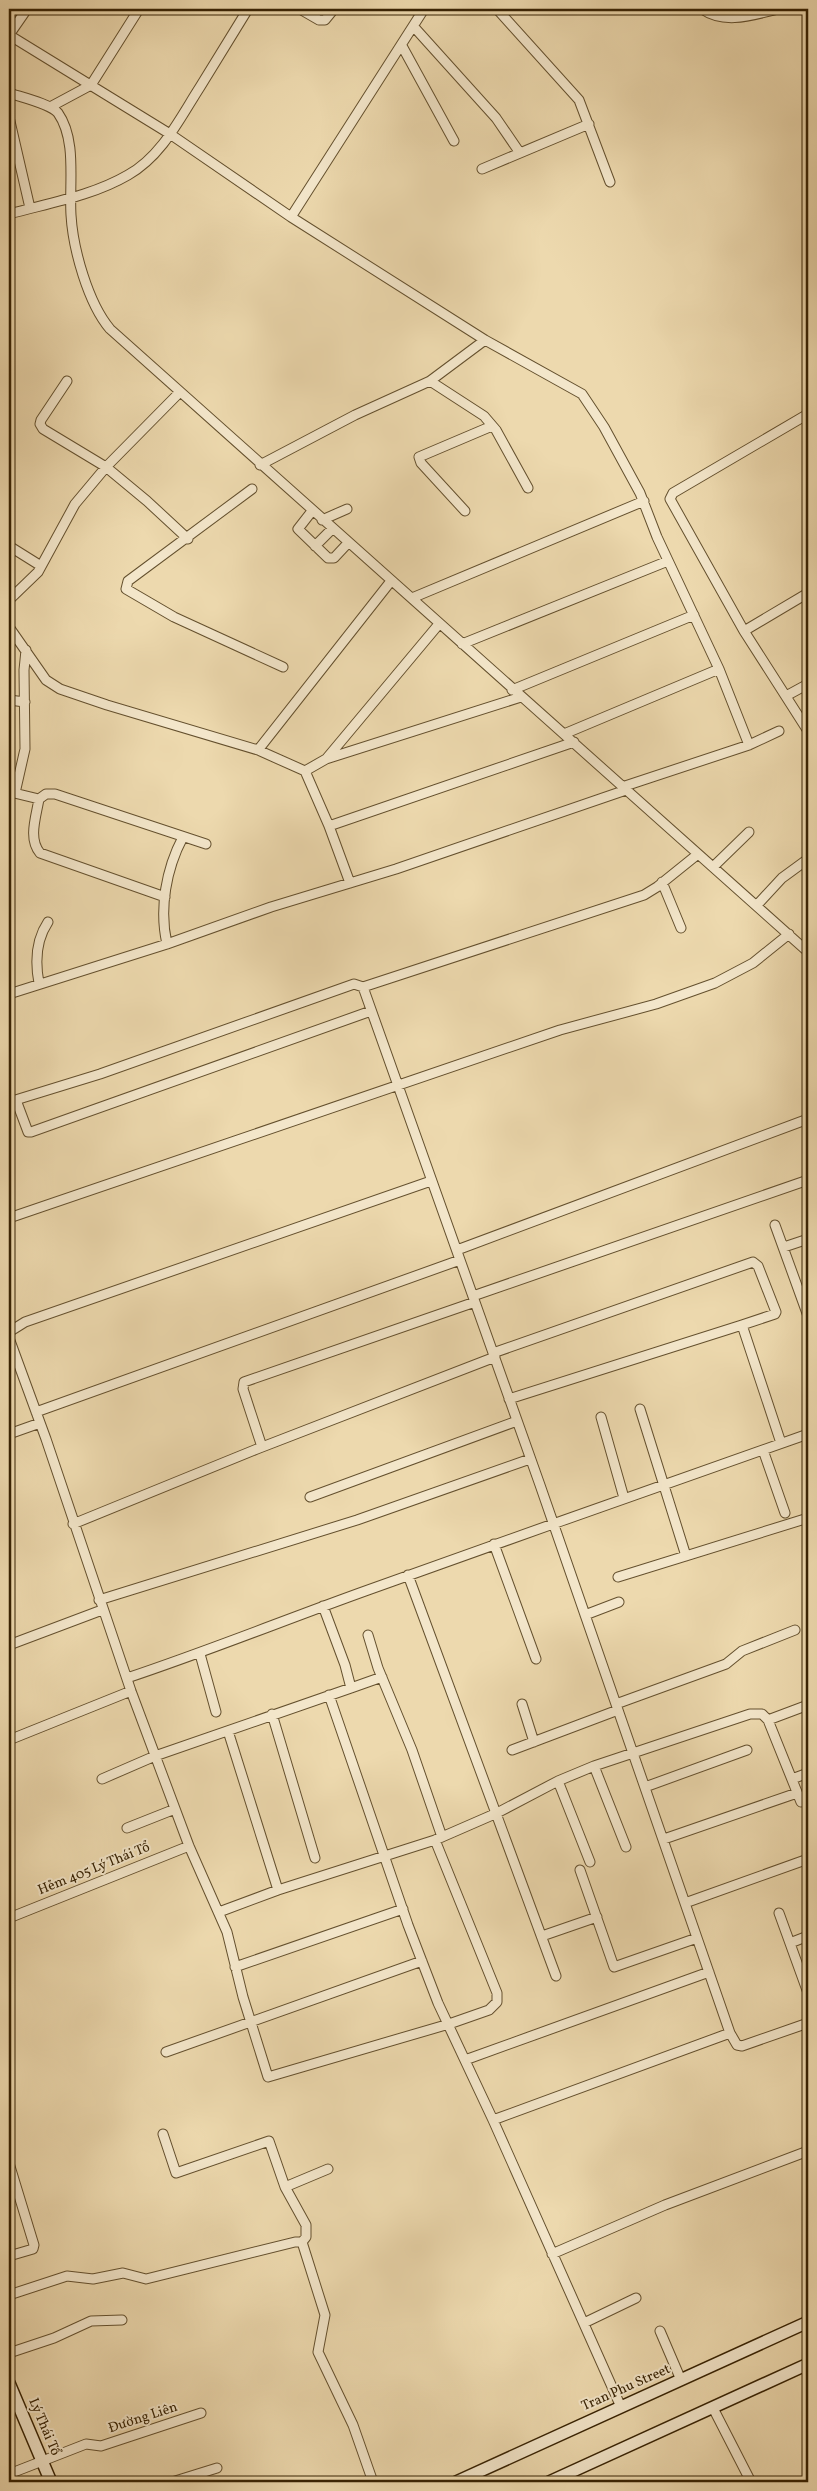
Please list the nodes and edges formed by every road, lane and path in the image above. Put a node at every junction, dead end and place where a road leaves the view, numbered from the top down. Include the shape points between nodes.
1 (27, 9) edge
2 (139, 9) edge
3 (248, 9) edge
4 (300, 9) edge
5 (334, 9) edge
6 (424, 9) edge
7 (497, 9) edge
8 (702, 9) edge
9 (778, 9) edge
10 (414, 27) junction
11 (9, 35) edge
12 (402, 46) junction
13 (91, 85) junction
14 (9, 93) edge
15 (50, 107) junction
16 (9, 118) edge
17 (589, 124) junction
18 (170, 134) junction
19 (454, 141) dead end
20 (520, 153) junction
21 (482, 169) dead end
22 (610, 182) dead end
23 (70, 198) junction
24 (30, 208) junction
25 (9, 214) edge
26 (291, 218) junction
27 (485, 340) junction
28 (67, 381) dead end
29 (430, 381) junction
30 (179, 393) junction
31 (808, 414) edge
32 (492, 426) junction
33 (260, 465) junction
34 (106, 466) junction
35 (528, 488) dead end
36 (252, 489) dead end
37 (644, 501) junction
38 (347, 509) dead end
39 (312, 511) junction
40 (465, 511) dead end
41 (322, 520) junction
42 (332, 529) junction
43 (188, 539) junction
44 (348, 542) junction
45 (9, 546) edge
46 (315, 546) junction
47 (668, 561) junction
48 (41, 566) junction
49 (391, 581) junction
50 (808, 593) edge
51 (412, 598) junction
52 (9, 600) edge
53 (694, 615) junction
54 (439, 624) junction
55 (9, 627) edge
56 (744, 631) junction
57 (462, 644) junction
58 (26, 650) junction
59 (283, 666) dead end
60 (719, 669) junction
61 (808, 684) edge
62 (512, 690) junction
63 (520, 696) junction
64 (786, 696) junction
65 (9, 700) edge
66 (25, 702) junction
67 (779, 730) dead end
68 (808, 731) edge
69 (564, 734) junction
70 (574, 742) junction
71 (749, 745) junction
72 (258, 750) junction
73 (326, 759) junction
74 (305, 772) junction
75 (624, 789) junction
76 (12, 793) edge
77 (39, 799) junction
78 (329, 826) junction
79 (748, 832) dead end
80 (183, 837) junction
81 (206, 844) dead end
82 (698, 854) junction
83 (808, 859) edge
84 (713, 867) junction
85 (662, 882) junction
86 (350, 883) junction
87 (165, 897) junction
88 (757, 905) junction
89 (48, 922) dead end
90 (681, 928) dead end
91 (789, 934) junction
92 (167, 944) junction
93 (808, 952) edge
94 (39, 983) junction
95 (362, 987) junction
96 (9, 994) edge
97 (371, 1011) junction
98 (398, 1087) junction
99 (13, 1101) edge
100 (808, 1118) edge
101 (808, 1180) edge
102 (431, 1182) junction
103 (9, 1218) edge
104 (776, 1225) dead end
105 (808, 1239) edge
106 (784, 1247) junction
107 (457, 1250) junction
108 (460, 1260) junction
109 (474, 1299) junction
110 (806, 1305) edge
111 (808, 1316) edge
112 (742, 1325) junction
113 (9, 1332) edge
114 (9, 1339) edge
115 (494, 1355) junction
116 (509, 1399) junction
117 (640, 1409) dead end
118 (36, 1412) junction
119 (601, 1417) dead end
120 (517, 1421) junction
121 (40, 1423) junction
122 (9, 1434) edge
123 (808, 1434) edge
124 (781, 1443) junction
125 (262, 1446) junction
126 (763, 1450) junction
127 (530, 1459) junction
128 (663, 1485) junction
129 (310, 1497) dead end
130 (624, 1498) junction
131 (785, 1513) dead end
132 (808, 1518) edge
133 (553, 1523) junction
134 (73, 1524) junction
135 (494, 1544) junction
136 (686, 1556) junction
137 (408, 1575) junction
138 (618, 1577) dead end
139 (99, 1600) junction
140 (619, 1602) dead end
141 (323, 1606) junction
142 (102, 1610) junction
143 (585, 1615) junction
144 (796, 1630) dead end
145 (368, 1635) dead end
146 (9, 1645) edge
147 (200, 1654) junction
148 (536, 1659) dead end
149 (382, 1677) junction
150 (127, 1678) junction
151 (350, 1688) junction
152 (131, 1691) junction
153 (329, 1695) junction
154 (522, 1704) dead end
155 (808, 1706) edge
156 (617, 1707) junction
157 (216, 1712) dead end
158 (272, 1714) junction
159 (768, 1720) junction
160 (228, 1731) junction
161 (9, 1740) edge
162 (534, 1742) junction
163 (512, 1750) dead end
164 (747, 1750) dead end
165 (633, 1753) junction
166 (155, 1756) junction
167 (594, 1766) junction
168 (808, 1773) edge
169 (102, 1779) dead end
170 (792, 1779) junction
171 (558, 1781) junction
172 (645, 1787) junction
173 (175, 1809) junction
174 (497, 1813) junction
175 (127, 1828) dead end
176 (438, 1839) junction
177 (664, 1840) junction
178 (189, 1846) junction
179 (626, 1847) dead end
180 (385, 1856) junction
181 (315, 1858) dead end
182 (808, 1859) edge
183 (590, 1862) dead end
184 (580, 1870) dead end
185 (278, 1890) junction
186 (685, 1903) junction
187 (403, 1909) junction
188 (219, 1912) junction
189 (779, 1913) dead end
190 (597, 1917) junction
191 (9, 1918) edge
192 (542, 1936) junction
193 (808, 1936) edge
194 (697, 1938) junction
195 (790, 1943) junction
196 (422, 1961) junction
197 (236, 1967) junction
198 (709, 1972) junction
199 (556, 1976) dead end
200 (808, 1993) edge
201 (250, 2021) junction
202 (808, 2023) edge
203 (449, 2024) junction
204 (730, 2033) junction
205 (166, 2052) dead end
206 (465, 2060) junction
207 (494, 2120) junction
208 (163, 2134) dead end
209 (808, 2151) edge
210 (9, 2163) edge
211 (328, 2169) dead end
212 (285, 2186) junction
213 (302, 2242) junction
214 (552, 2254) junction
215 (9, 2256) edge
216 (9, 2296) edge
217 (636, 2298) dead end
218 (122, 2320) dead end
219 (808, 2322) edge
220 (584, 2323) junction
221 (660, 2331) dead end
222 (9, 2353) edge
223 (808, 2364) edge
224 (681, 2380) junction
225 (9, 2383) edge
226 (621, 2407) junction
227 (713, 2408) junction
228 (201, 2413) dead end
229 (41, 2461) junction
230 (217, 2468) dead end
231 (9, 2474) edge
232 (51, 2482) edge
233 (172, 2482) edge
234 (373, 2482) edge
235 (456, 2482) edge
236 (549, 2482) edge
237 (751, 2482) edge

1 - 11 street
2 - 13 street
3 - 18 street
4 - 5 street via 319,20 325,20
6 - 10 street
7 - 17 street via 579,100
8 - 9 street via 719,18
10 - 12 street
10 - 20 street via 496,118
11 - 13 street
12 - 19 street
12 - 26 street
13 - 15 street
13 - 18 street
14 - 15 street
15 - 23 street via 57,112 66,131
16 - 24 street
17 - 20 street
17 - 22 street
18 - 23 street via 144,163 129,174
18 - 26 street
20 - 21 street
23 - 24 street
23 - 30 street via 75,239 86,284 101,317 117,337
24 - 25 street
26 - 27 street
27 - 29 street
27 - 37 street via 582,394
28 - 34 street via 40,424
29 - 32 street via 484,416
29 - 33 street via 355,415
30 - 33 street
30 - 34 street
31 - 56 street via 673,493 670,499
32 - 35 street
32 - 40 street via 419,457
33 - 39 street
34 - 43 street
34 - 48 street via 75,504
36 - 43 street
37 - 47 street
37 - 51 street
38 - 41 street
39 - 41 street
39 - 46 street via 298,528
41 - 42 street
42 - 44 street
42 - 46 street
43 - 59 street via 128,581 126,589 174,616
44 - 46 street via 331,559
44 - 49 street
45 - 48 street
47 - 53 street
47 - 57 street
48 - 52 street
49 - 51 street
49 - 72 street
50 - 56 street
51 - 54 street
53 - 60 street
53 - 62 street
54 - 57 street
54 - 73 street
55 - 58 street
56 - 64 street
57 - 62 street
58 - 66 street
58 - 72 street via 46,680 60,689
60 - 69 street
60 - 71 street
61 - 64 street
62 - 63 street
63 - 69 street
63 - 73 street
64 - 68 street
65 - 66 street
66 - 76 street via 25,749
67 - 71 street
69 - 70 street
70 - 75 street
70 - 78 street
71 - 75 street
72 - 74 street
73 - 74 street
74 - 78 street
75 - 82 street
75 - 86 street
76 - 77 street
77 - 80 street via 46,794 55,794
77 - 87 street via 33,838 40,853
78 - 86 street
79 - 84 street
80 - 81 street
80 - 87 street via 174,857
82 - 84 street
82 - 85 street
83 - 88 street via 782,878
84 - 88 street
85 - 90 street
85 - 95 street via 652,891 635,898
86 - 92 street
87 - 92 street via 162,913
88 - 91 street
89 - 94 street via 42,931 36,957
91 - 93 street
91 - 98 street via 753,963 715,983 656,1004 560,1030
92 - 94 street
94 - 96 street
95 - 97 street
95 - 99 street via 354,984 100,1074
97 - 98 street
97 - 99 street via 31,1132 28,1132
98 - 102 street
98 - 103 street
100 - 107 street
101 - 109 street
102 - 107 street
102 - 113 street via 25,1322
104 - 106 street
105 - 106 street
106 - 110 street
107 - 108 street
108 - 109 street
108 - 118 street
109 - 115 street
109 - 125 street via 244,1382 243,1389
110 - 111 street
112 - 115 street via 776,1312 754,1262
112 - 116 street
112 - 124 street
114 - 118 street
115 - 116 street
115 - 125 street
116 - 120 street
117 - 128 street
118 - 121 street
119 - 130 street
120 - 127 street
120 - 129 street
121 - 122 street
121 - 134 street
123 - 124 street
124 - 126 street
125 - 134 street
126 - 128 street
126 - 131 street
127 - 133 street
127 - 139 street via 357,1520
128 - 130 street
128 - 136 street
130 - 133 street
132 - 136 street
133 - 135 street
133 - 143 street
134 - 139 street
135 - 137 street
135 - 148 street
136 - 138 street
137 - 141 street
137 - 174 street
139 - 142 street
140 - 143 street
141 - 147 street
141 - 151 street
142 - 146 street
142 - 150 street
143 - 156 street
144 - 156 street via 742,1651 726,1664
145 - 149 street
147 - 150 street
147 - 157 street
149 - 151 street
149 - 176 street via 412,1750
150 - 152 street
151 - 153 street
152 - 161 street
152 - 166 street
153 - 158 street
153 - 180 street
154 - 162 street
155 - 159 street
156 - 162 street
156 - 165 street
158 - 160 street
158 - 181 street
159 - 165 street via 762,1714 750,1714
159 - 170 street
160 - 166 street
160 - 185 street
162 - 163 street
164 - 172 street
165 - 167 street
165 - 172 street
166 - 169 street
166 - 173 street
167 - 171 street
167 - 179 street
168 - 170 street
170 - 177 street via 799,1797
171 - 174 street
171 - 183 street
172 - 177 street
173 - 175 street
173 - 178 street
174 - 176 street
174 - 192 street
176 - 180 street
176 - 203 street via 498,2002 489,2010
177 - 186 street
178 - 188 street
178 - 191 street, Hẻm 405 Lý Thái Tổ
180 - 185 street
180 - 187 street
182 - 186 street
184 - 190 street
185 - 188 street
186 - 194 street
187 - 196 street
187 - 197 street
188 - 197 street
189 - 195 street
190 - 192 street
190 - 194 street via 614,1967
192 - 199 street
193 - 195 street
194 - 198 street
195 - 200 street
196 - 201 street
196 - 203 street
197 - 201 street
198 - 204 street
198 - 206 street
201 - 203 street via 268,2077
201 - 205 street
202 - 204 street via 742,2046 737,2045
203 - 206 street
204 - 207 street
206 - 207 street
207 - 214 street
208 - 212 street via 176,2173 269,2141
209 - 214 street via 665,2205
210 - 215 street via 34,2245 33,2249
211 - 212 street
212 - 213 street via 306,2225 306,2237
213 - 216 street via 146,2279 123,2273 93,2279 62,2276
213 - 234 street via 325,2315 318,2352 353,2425
214 - 220 street
217 - 220 street
218 - 222 street via 91,2321
219 - 224 main road, Tran Phu Street
220 - 226 street
221 - 224 street
223 - 227 main road
224 - 226 main road, Tran Phu Street
225 - 229 main road, Lý Thái Tổ
226 - 235 main road, Tran Phu Street
227 - 236 main road
227 - 237 street
228 - 229 street, Đường Liên via 101,2446 86,2444
229 - 231 street, Đường Liên
229 - 232 main road, Lý Thái Tổ
230 - 233 street

